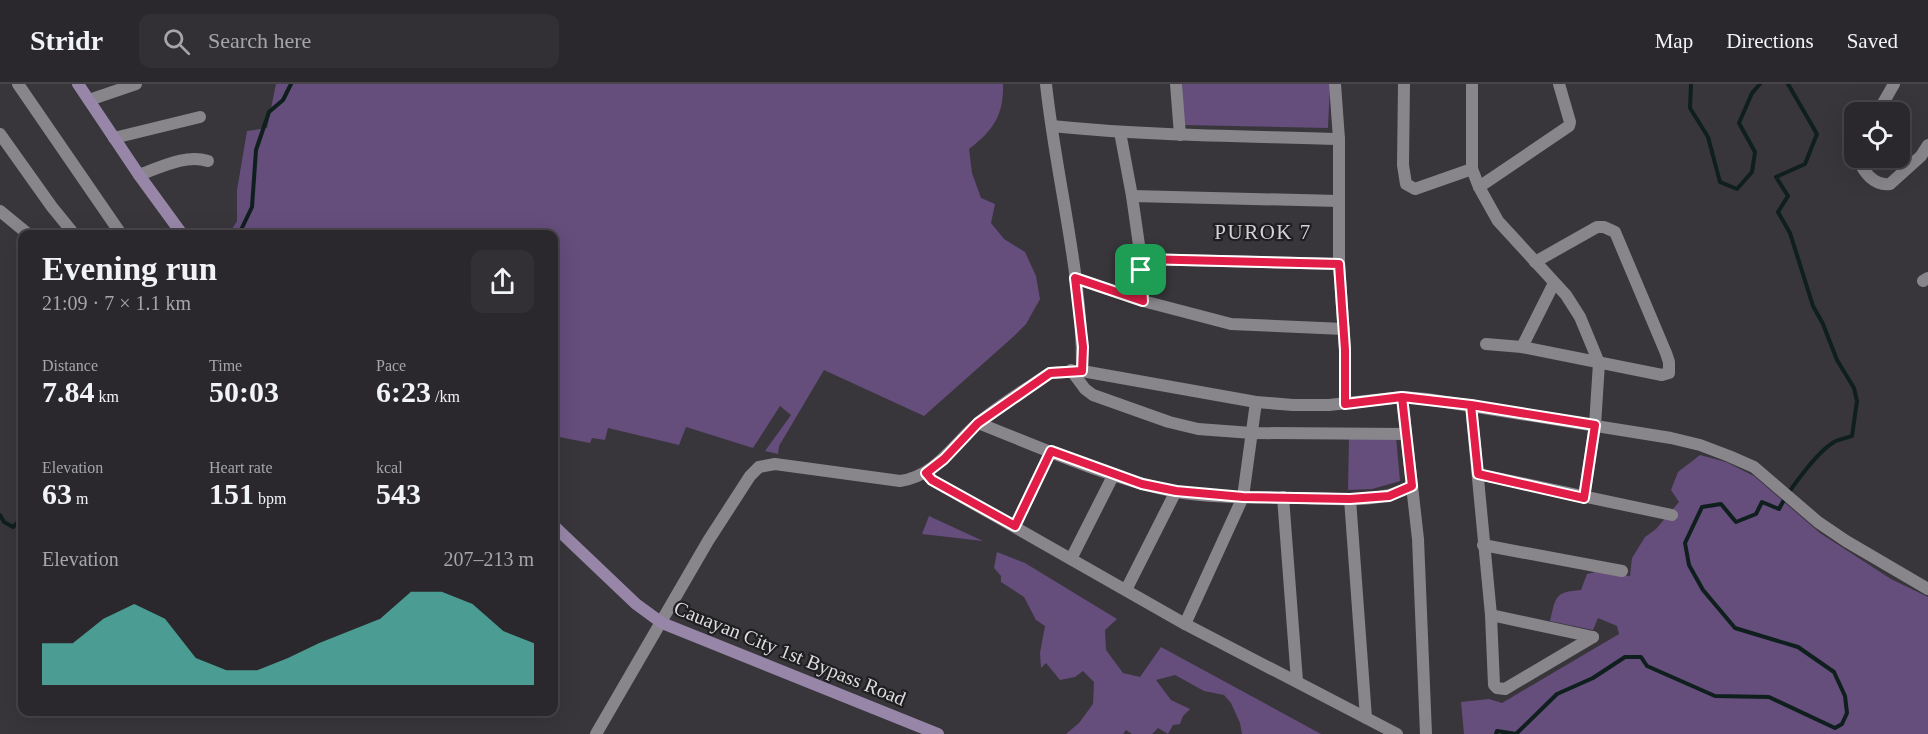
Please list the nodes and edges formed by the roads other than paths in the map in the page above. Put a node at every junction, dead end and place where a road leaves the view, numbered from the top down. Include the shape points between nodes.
1 (18, 84) edge
2 (78, 84) edge
3 (136, 84) edge
4 (1046, 84) edge
5 (1176, 84) edge
6 (1335, 84) edge
7 (1404, 84) edge
8 (1472, 84) edge
9 (1559, 84) edge
10 (1894, 84) edge
11 (89, 100) junction
12 (1884, 102) edge
13 (200, 117) dead end
14 (1052, 126) junction
15 (1120, 132) junction
16 (0, 134) edge
17 (1180, 135) junction
18 (114, 138) junction
19 (1339, 139) junction
20 (1928, 145) edge
21 (1924, 156) edge
22 (208, 161) dead end
23 (1862, 168) edge
24 (1910, 168) edge
25 (1910, 168) edge
26 (1472, 169) junction
27 (139, 175) junction
28 (1479, 187) junction
29 (1132, 196) junction
30 (1339, 201) junction
31 (0, 211) edge
32 (23, 230) edge
33 (71, 230) edge
34 (118, 230) edge
35 (179, 230) edge
36 (1141, 259) junction
37 (1535, 262) junction
38 (1339, 264) junction
39 (1075, 278) junction
40 (1554, 283) junction
41 (1143, 301) junction
42 (1344, 329) junction
43 (1486, 344) dead end
44 (1522, 347) junction
45 (1599, 363) junction
46 (1077, 371) junction
47 (1402, 397) junction
48 (1256, 402) junction
49 (1345, 404) junction
50 (1471, 405) junction
51 (978, 423) junction
52 (1595, 425) junction
53 (1252, 433) junction
54 (1406, 434) junction
55 (1051, 451) junction
56 (926, 473) junction
57 (1114, 474) junction
58 (1478, 474) junction
59 (1412, 486) junction
60 (1176, 491) junction
61 (1243, 497) junction
62 (1283, 497) junction
63 (1584, 498) junction
64 (1350, 499) junction
65 (1672, 514) dead end
66 (1015, 526) junction
67 (558, 530) edge
68 (1483, 545) junction
69 (1071, 559) junction
70 (1623, 571) dead end
71 (1928, 589) edge
72 (1126, 590) junction
73 (1491, 615) junction
74 (662, 623) junction
75 (1185, 624) junction
76 (1297, 681) junction
77 (1366, 718) junction
78 (597, 734) edge
79 (938, 734) edge
80 (1397, 734) edge
81 (1426, 734) edge

1 - 34 street
2 - 11 main road
3 - 11 street
4 - 14 street
5 - 17 street
6 - 19 street
7 - 26 street via 1403,165 1407,184 1415,189 1425,187
8 - 26 street
9 - 28 street via 1569,126
10 - 12 street
11 - 18 main road
13 - 18 street
14 - 15 street
14 - 39 street
15 - 17 street
15 - 29 street
16 - 33 street
17 - 19 street
18 - 27 main road
19 - 30 street
20 - 21 street
21 - 24 street
22 - 27 street via 197,158
23 - 25 street via 1871,179 1884,185
26 - 28 street
27 - 35 main road
28 - 37 street via 1498,221
29 - 30 street
29 - 36 street
30 - 38 street
31 - 32 street
36 - 38 street
36 - 41 street
37 - 40 street
37 - 45 street via 1597,227 1609,228 1618,238 1666,353 1669,373
38 - 42 street
39 - 41 street
39 - 46 street via 1083,347
40 - 44 street
40 - 45 street via 1580,318
41 - 42 street via 1231,324
42 - 49 street
43 - 44 street
44 - 45 street
45 - 52 street
46 - 48 street
46 - 51 street via 1050,373
46 - 53 street via 1085,390 1093,395 1169,423
47 - 49 street
47 - 50 street
47 - 54 street
48 - 49 street
48 - 53 street
50 - 52 street
50 - 58 street
51 - 55 street
51 - 56 street
52 - 63 street
52 - 71 street via 1700,445 1754,467 1818,522
53 - 54 street
53 - 61 street
54 - 59 street
55 - 57 street
55 - 66 street
56 - 66 street
56 - 74 street via 900,481 775,464 759,467 708,541
57 - 60 street
57 - 69 street
58 - 63 street
58 - 68 street
59 - 64 street via 1389,496
59 - 81 street via 1418,539
60 - 61 street
60 - 72 street
61 - 62 street
61 - 75 street
62 - 64 street
62 - 76 street
63 - 65 street
64 - 77 street
66 - 69 street
67 - 74 main road, Cauayan City 1st Bypass Road via 636,604
68 - 70 street
68 - 73 street
69 - 72 street
72 - 75 street
73 - 73 street via 1525,622 1593,637 1501,689 1493,681
74 - 78 street
74 - 79 main road, Cauayan City 1st Bypass Road
75 - 76 street
76 - 77 street
77 - 80 street

